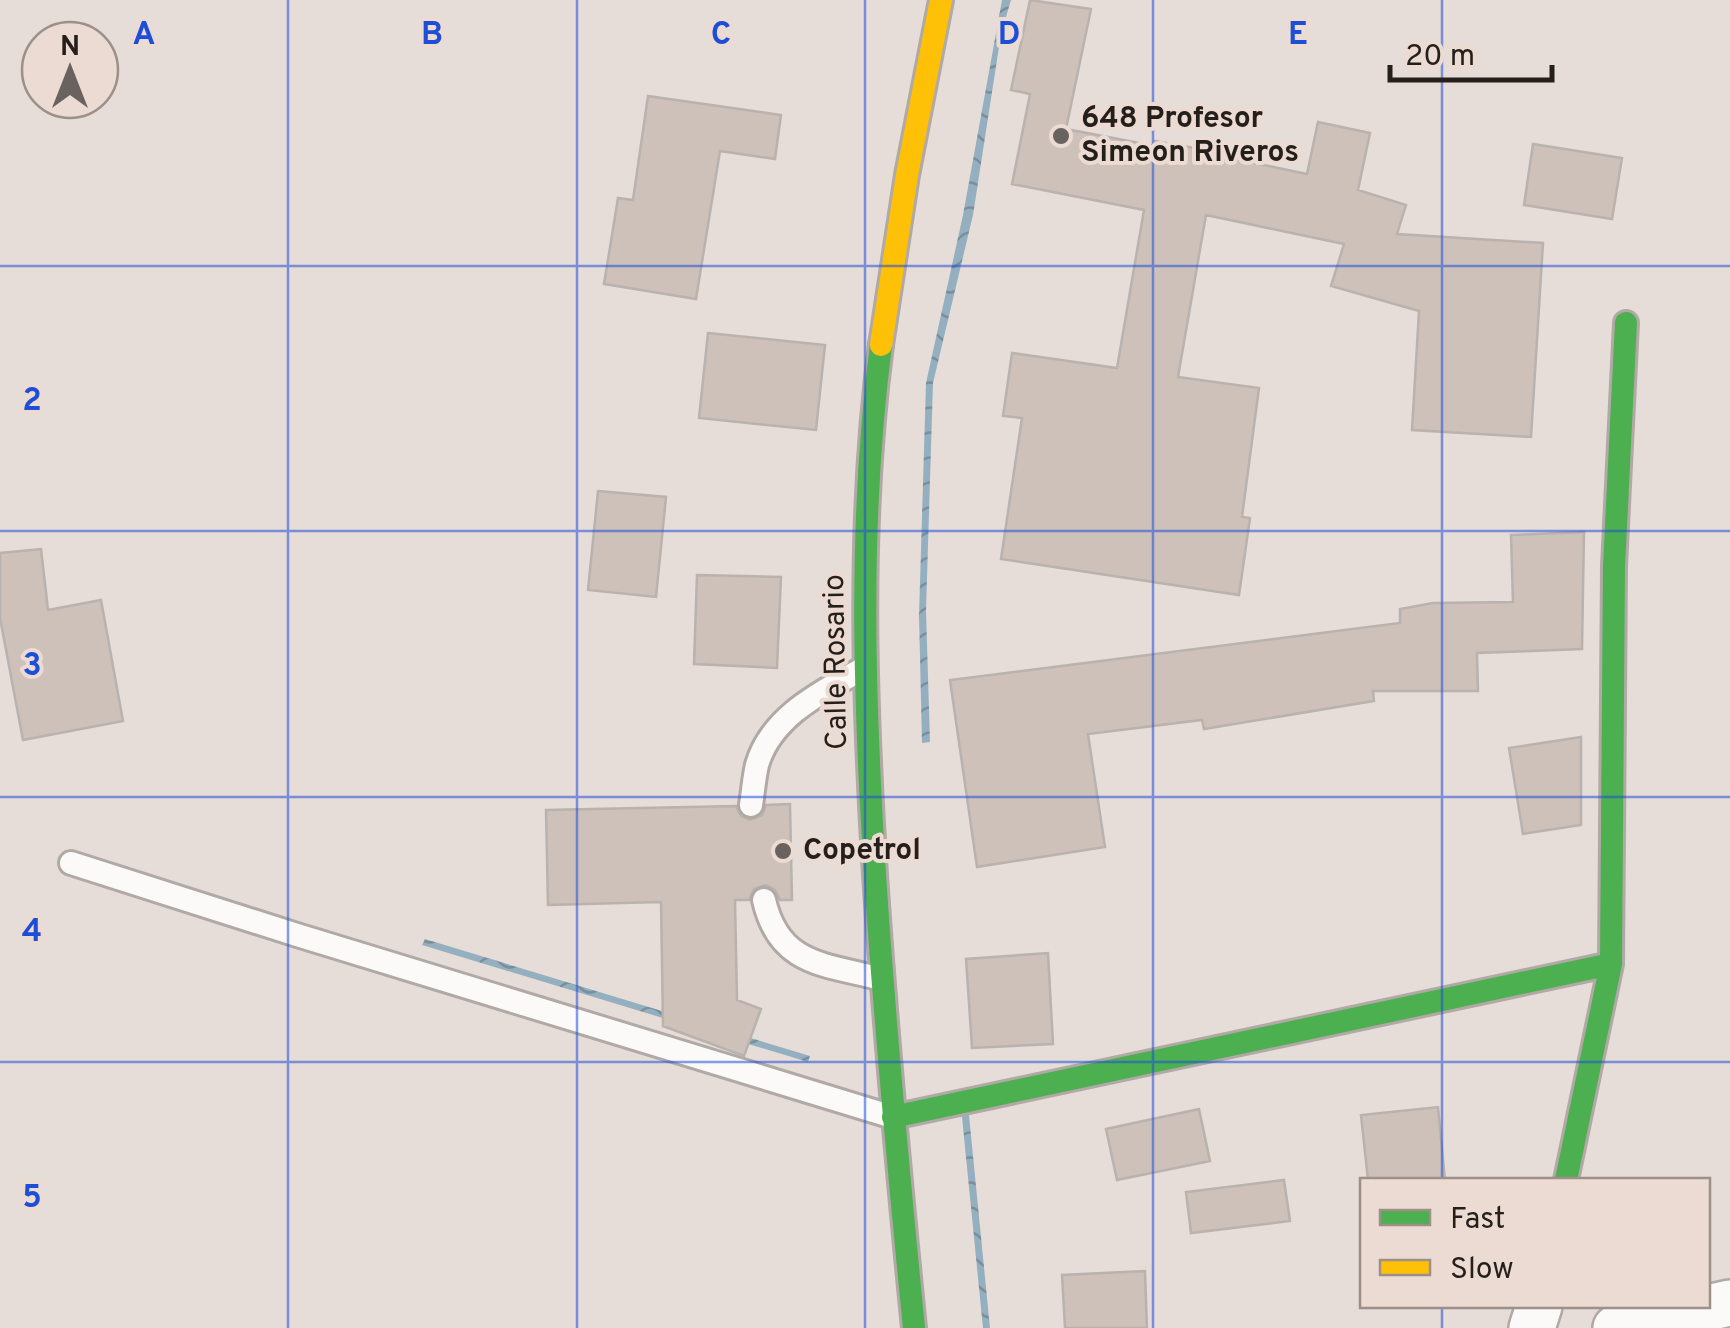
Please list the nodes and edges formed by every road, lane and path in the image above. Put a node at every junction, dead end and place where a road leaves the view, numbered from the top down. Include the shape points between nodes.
1 (942, 0) edge
2 (1626, 323) dead end
3 (865, 668) junction
4 (751, 805) dead end
5 (71, 862) dead end
6 (764, 900) dead end
7 (1611, 964) junction
8 (882, 979) junction
9 (893, 1116) junction
10 (1566, 1178) edge
11 (1707, 1308) edge
12 (914, 1328) edge
13 (1616, 1328) edge

1 - 3 street, Calle Rosario via 880,338
2 - 7 street via 1614,566
3 - 4 lane via 807,700 779,727 758,762
3 - 8 street, Calle Rosario
5 - 9 lane
6 - 8 lane via 784,946 808,960
7 - 9 street
7 - 10 street
8 - 9 street, Calle Rosario
9 - 12 street, Calle Rosario
11 - 13 street

